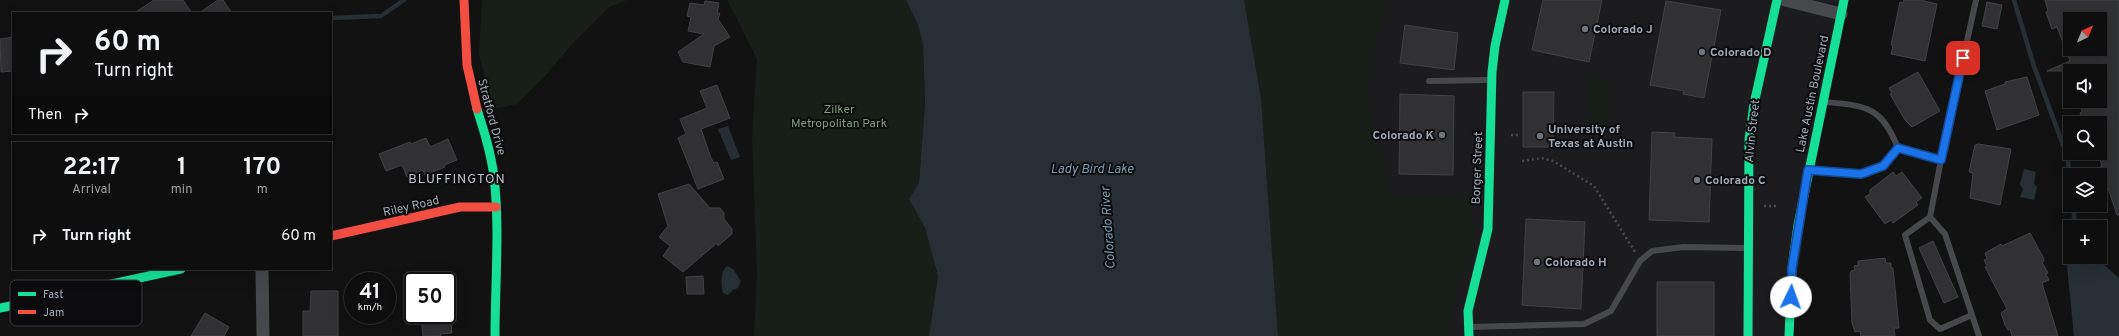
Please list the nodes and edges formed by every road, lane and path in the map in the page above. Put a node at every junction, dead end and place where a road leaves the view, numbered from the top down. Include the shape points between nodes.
1 (464, 0) edge
2 (1505, 0) edge
3 (1777, 0) edge
4 (1784, 0) edge
5 (1844, 0) edge
6 (1976, 0) edge
7 (1841, 14) junction
8 (1492, 80) junction
9 (1429, 81) dead end
10 (1822, 101) junction
11 (1511, 135) dead end
12 (1521, 135) dead end
13 (1898, 148) junction
14 (1941, 160) junction
15 (1522, 161) dead end
16 (1808, 170) junction
17 (496, 207) junction
18 (1930, 217) junction
19 (332, 236) edge
20 (1747, 248) junction
21 (1640, 261) junction
22 (176, 270) edge
23 (262, 270) edge
24 (130, 280) edge
25 (10, 306) edge
26 (0, 308) edge
27 (1972, 315) junction
28 (1468, 331) edge
29 (263, 336) edge
30 (495, 336) edge
31 (1748, 336) edge
32 (1789, 336) edge
33 (1979, 336) edge

1 - 17 street, Stratford Drive via 467,66 473,97 488,144
2 - 8 street, Borger Street via 1495,46
3 - 20 street, Alvin Street via 1754,104 1749,140
4 - 7 street
5 - 7 street, Lake Austin Boulevard
6 - 14 lane
7 - 10 street, Lake Austin Boulevard
8 - 9 lane
8 - 28 street, Borger Street via 1488,229 1468,311
10 - 13 lane via 1860,105 1871,110 1890,127
10 - 16 street, Lake Austin Boulevard
11 - 12 path
13 - 14 lane
13 - 16 lane via 1883,166 1861,174
14 - 18 lane
15 - 21 path via 1542,158 1553,161 1594,186
16 - 32 street, Lake Austin Boulevard via 1792,268
17 - 19 street, Riley Road via 460,207
17 - 30 street, Stratford Drive
18 - 27 lane via 1945,234
18 - 27 lane via 1905,235 1930,320 1940,329
20 - 21 lane via 1666,248 1652,251
20 - 31 street, Alvin Street
21 - 28 lane via 1611,311 1584,324
22 - 24 street
23 - 29 street
25 - 26 street
27 - 33 lane

